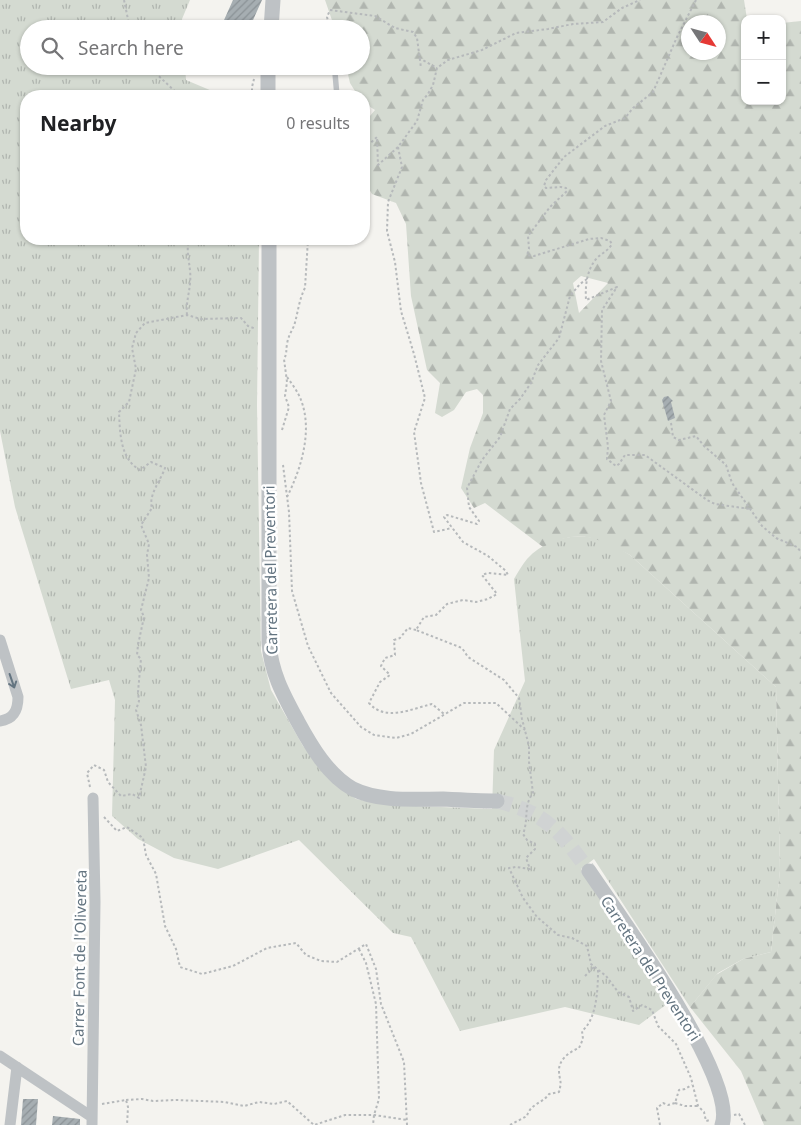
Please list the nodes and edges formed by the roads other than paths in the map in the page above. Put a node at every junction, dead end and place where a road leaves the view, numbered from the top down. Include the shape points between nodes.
1 (273, 0) edge
2 (272, 20) edge
3 (263, 75) edge
4 (335, 75) edge
5 (267, 90) edge
6 (336, 90) edge
7 (269, 245) edge
8 (0, 640) edge
9 (4, 720) edge
10 (497, 801) tunnel mouth
11 (93, 803) road end
12 (589, 871) tunnel mouth
13 (0, 1056) edge
14 (17, 1067) junction
15 (92, 1121) edge
16 (723, 1121) edge
17 (10, 1125) edge

1 - 2 street
3 - 5 street
4 - 6 lane
7 - 10 street, Carretera del Preventori via 269,643 272,668 284,697 319,757 352,788 386,797
8 -> 9 street via 18,696 17,710
11 - 15 street, Carrer Font de l'Olivereta
12 - 16 street, Carretera del Preventori via 696,1036 716,1084
13 - 14 street
14 - 15 street
14 - 17 street

